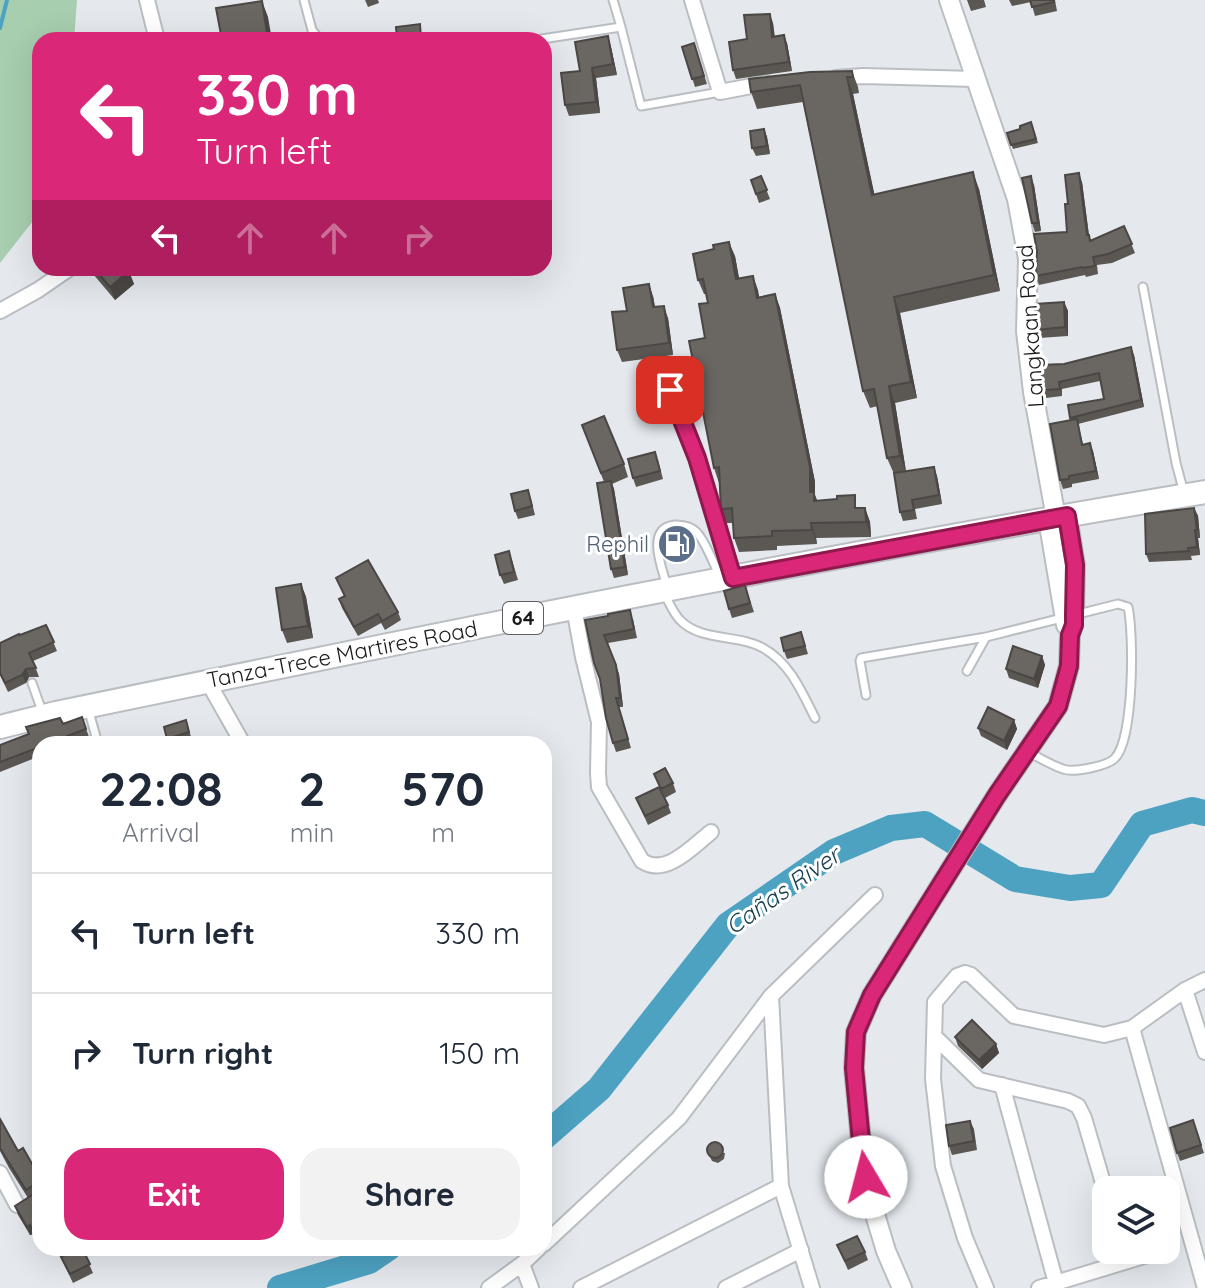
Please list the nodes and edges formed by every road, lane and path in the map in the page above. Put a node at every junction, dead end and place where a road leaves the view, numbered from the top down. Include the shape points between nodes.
1 (147, 0) edge
2 (304, 0) edge
3 (613, 0) edge
4 (692, 0) edge
5 (949, 0) edge
6 (621, 27) junction
7 (155, 32) edge
8 (314, 32) edge
9 (552, 37) edge
10 (819, 79) edge
11 (975, 79) junction
12 (775, 82) edge
13 (720, 92) junction
14 (58, 276) edge
15 (1143, 287) dead end
16 (0, 311) edge
17 (661, 367) dead end
18 (1195, 494) edge
19 (1057, 518) junction
20 (1072, 547) junction
21 (1053, 552) junction
22 (727, 579) junction
23 (666, 591) junction
24 (574, 608) junction
25 (1070, 622) junction
26 (986, 637) junction
27 (967, 671) dead end
28 (208, 682) junction
29 (32, 683) dead end
30 (866, 695) dead end
31 (88, 706) junction
32 (43, 716) junction
33 (815, 718) dead end
34 (0, 727) edge
35 (96, 736) edge
36 (238, 736) edge
37 (1028, 752) junction
38 (711, 832) dead end
39 (875, 895) dead end
40 (1205, 980) edge
41 (1185, 990) junction
42 (771, 996) junction
43 (1132, 1028) junction
44 (935, 1037) junction
45 (1205, 1052) edge
46 (1002, 1085) junction
47 (0, 1173) edge
48 (1101, 1176) edge
49 (781, 1186) junction
50 (17, 1205) edge
51 (552, 1237) edge
52 (1192, 1242) junction
53 (1180, 1246) edge
54 (801, 1250) junction
55 (530, 1256) edge
56 (522, 1264) junction
57 (1104, 1264) edge
58 (1056, 1283) junction
59 (489, 1288) edge
60 (531, 1288) edge
61 (581, 1288) edge
62 (726, 1288) edge
63 (812, 1288) edge
64 (902, 1288) edge
65 (986, 1288) edge
66 (1039, 1288) edge
67 (1205, 1288) edge

1 - 7 street
2 - 8 lane
3 - 6 lane
4 - 13 street
5 - 11 street, Langkaan Road
6 - 9 lane
6 - 13 lane via 641,106
10 - 11 street
11 - 19 street, Langkaan Road via 1017,199 1028,259 1026,331 1033,392
12 - 13 street
14 - 16 street
15 - 18 lane via 1176,463
17 - 22 lane via 697,458
18 - 19 main road, Tanza-Trece Martires Road / 64
19 - 20 street
19 - 21 street
19 - 22 main road, Tanza-Trece Martires Road / 64
20 - 21 street
20 - 25 street
21 - 25 street
22 - 23 main road, Tanza-Trece Martires Road / 64
22 - 23 lane via 698,534 674,525 658,539
23 - 24 main road, Tanza-Trece Martires Road / 64
23 - 33 lane via 682,623 705,634 747,641 783,663
24 - 28 main road, Tanza-Trece Martires Road / 64
24 - 38 street via 599,722 599,787 642,861 649,866 674,862
25 - 26 lane
25 - 37 street via 1069,666 1058,706
25 - 37 lane via 1118,604 1128,607 1131,691 1123,747 1114,760 1066,771
26 - 27 lane
26 - 30 lane via 861,658
28 - 31 main road, Tanza-Trece Martires Road / 64
28 - 36 street
29 - 32 lane
31 - 32 main road, Tanza-Trece Martires Road / 64
31 - 35 lane
32 - 34 main road, Tanza-Trece Martires Road / 64
37 - 64 street via 872,995 856,1032 862,1152 871,1201
39 - 42 street
40 - 41 street
41 - 43 street
41 - 45 street
42 - 49 street
42 - 51 street via 679,1118
43 - 44 street via 1104,1035 1014,1016 965,973 935,1002
43 - 52 street
44 - 46 street via 979,1080
44 - 65 street via 933,1079 943,1166
46 - 48 street via 1078,1106
46 - 58 street
47 - 50 street
49 - 54 street
49 - 61 street
52 - 53 street
52 - 67 street
54 - 62 street
54 - 63 street
55 - 56 street
56 - 59 street
56 - 60 street
57 - 58 street
58 - 66 street

